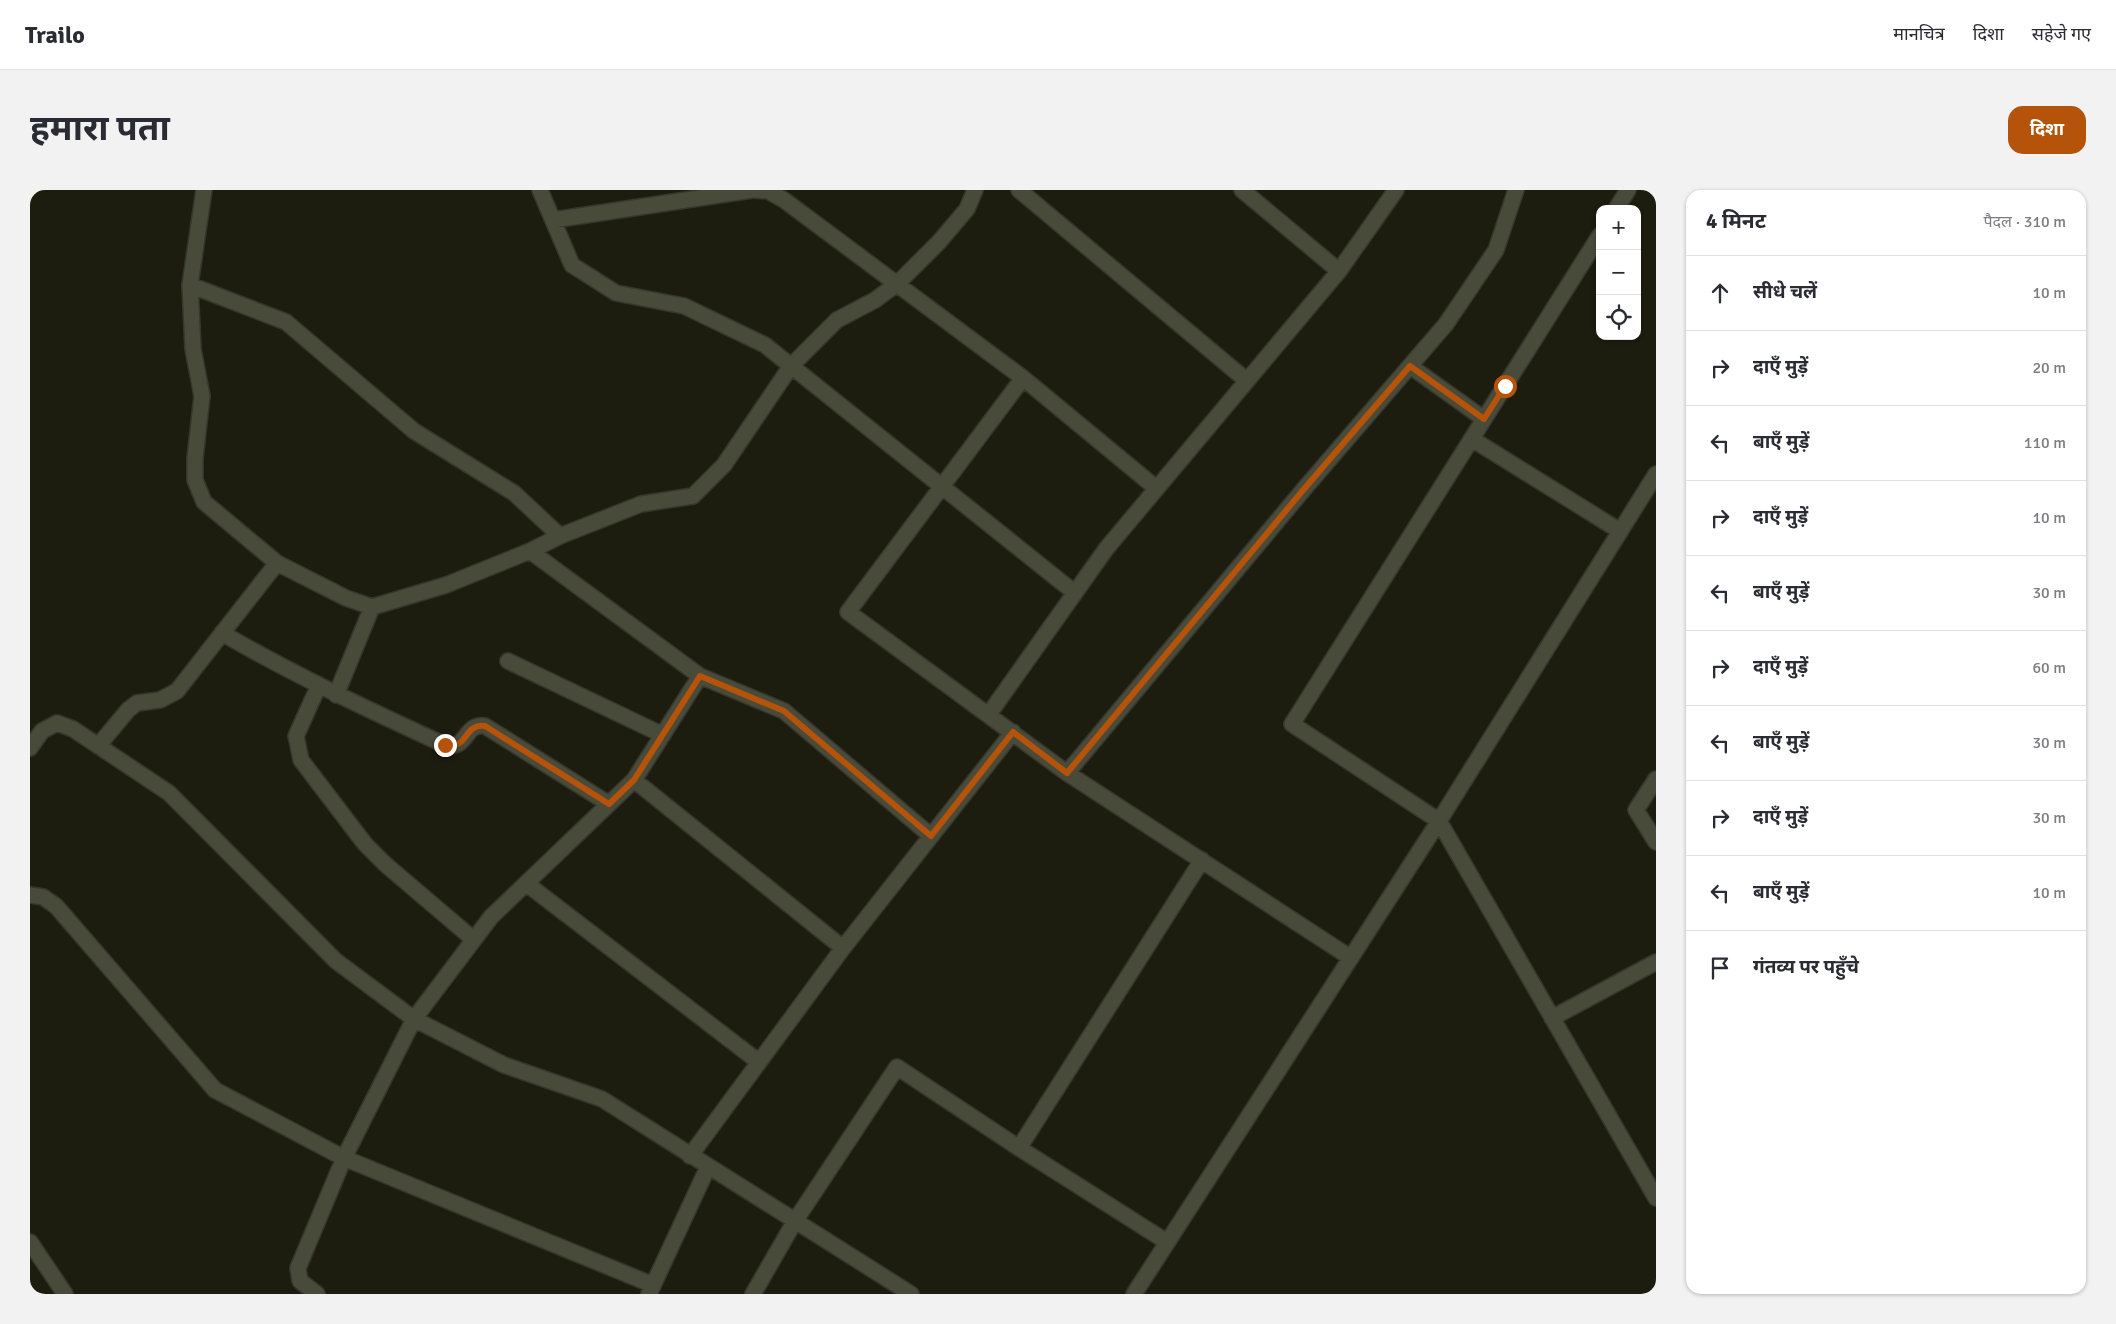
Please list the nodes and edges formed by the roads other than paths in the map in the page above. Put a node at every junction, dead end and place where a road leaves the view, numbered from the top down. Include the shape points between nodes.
1 (204, 190) edge
2 (540, 190) edge
3 (753, 190) edge
4 (976, 190) edge
5 (1019, 190) edge
6 (1242, 190) edge
7 (1396, 190) edge
8 (1516, 190) edge
9 (1628, 190) edge
10 (1619, 205) edge
11 (553, 220) junction
12 (1596, 241) edge
13 (1339, 271) junction
14 (898, 282) junction
15 (190, 285) junction
16 (790, 366) junction
17 (1410, 366) junction
18 (1023, 378) junction
19 (1246, 380) junction
20 (1484, 419) junction
21 (1472, 439) junction
22 (1656, 474) edge
23 (941, 486) junction
24 (1156, 488) junction
25 (1620, 531) junction
26 (560, 536) junction
27 (530, 551) junction
28 (277, 563) junction
29 (1075, 593) junction
30 (372, 607) junction
31 (222, 633) junction
32 (508, 661) dead end
33 (700, 676) junction
34 (318, 685) junction
35 (336, 695) junction
36 (989, 714) junction
37 (1013, 732) junction
38 (663, 735) junction
39 (98, 746) junction
40 (30, 748) edge
41 (1067, 773) junction
42 (1656, 779) edge
43 (634, 780) junction
44 (609, 804) junction
45 (1439, 821) junction
46 (931, 836) junction
47 (1656, 842) edge
48 (1202, 860) junction
49 (527, 884) junction
50 (30, 895) edge
51 (474, 939) junction
52 (843, 948) junction
53 (1351, 958) junction
54 (1656, 962) edge
55 (1552, 1018) junction
56 (414, 1019) junction
57 (759, 1062) junction
58 (1020, 1148) junction
59 (690, 1156) junction
60 (344, 1158) junction
61 (708, 1167) junction
62 (1656, 1198) edge
63 (794, 1221) junction
64 (30, 1242) edge
65 (1167, 1242) junction
66 (651, 1290) edge
67 (65, 1294) edge
68 (317, 1294) edge
69 (753, 1294) edge
70 (911, 1294) edge
71 (1134, 1294) edge

1 - 15 street
2 - 11 street
3 - 11 street
3 - 14 street via 768,191 784,200
4 - 14 street via 939,242
5 - 19 street
6 - 13 street
7 - 13 street
8 - 17 street via 1496,250 1446,324
9 - 10 street
11 - 16 street via 572,265 616,293 684,306 765,345
12 - 20 street
13 - 19 street
14 - 16 street via 875,300 837,320
14 - 18 street
15 - 26 street via 286,322 414,431 514,493
15 - 28 street via 192,349 202,396 195,480 204,502
16 - 23 street
16 - 26 street via 724,465 693,496 641,504
17 - 20 street
17 - 41 street
18 - 23 street
18 - 24 street
19 - 24 street
20 - 21 street
21 - 25 street
21 - 45 street via 1292,724
22 - 25 street
23 - 29 street
23 - 36 street via 848,612
24 - 29 street
25 - 45 street
26 - 27 street
27 - 30 street via 446,585
27 - 33 street
28 - 30 street via 346,598
28 - 31 street
29 - 36 street
30 - 35 street
31 - 34 street
31 - 39 street via 177,691 160,700 137,702
32 - 38 street
33 - 38 street
33 - 46 street via 784,711
34 - 35 street
34 - 51 street via 296,736 301,760 385,864
35 - 44 street via 454,747 472,728 485,726
36 - 37 street
37 - 41 street
37 - 46 street
38 - 43 street
39 - 40 street via 73,729 57,724 42,731
39 - 56 street via 169,794 336,961
41 - 48 street
42 - 47 street via 1636,810
43 - 44 street
43 - 52 street
44 - 49 street
45 - 53 street
45 - 55 street
46 - 52 street
48 - 53 street
48 - 58 street
49 - 51 street via 491,917
49 - 57 street
50 - 60 street via 43,897 56,906 215,1090
51 - 56 street
52 - 57 street
53 - 65 street
54 - 55 street
55 - 62 street
56 - 59 street via 504,1065 602,1099
56 - 60 street
57 - 59 street
58 - 63 street via 897,1067
58 - 65 street
59 - 61 street
60 - 66 street
60 - 68 street via 298,1268 300,1281
61 - 63 street
61 - 66 street
63 - 69 street
63 - 70 street
64 - 67 street
65 - 71 street

